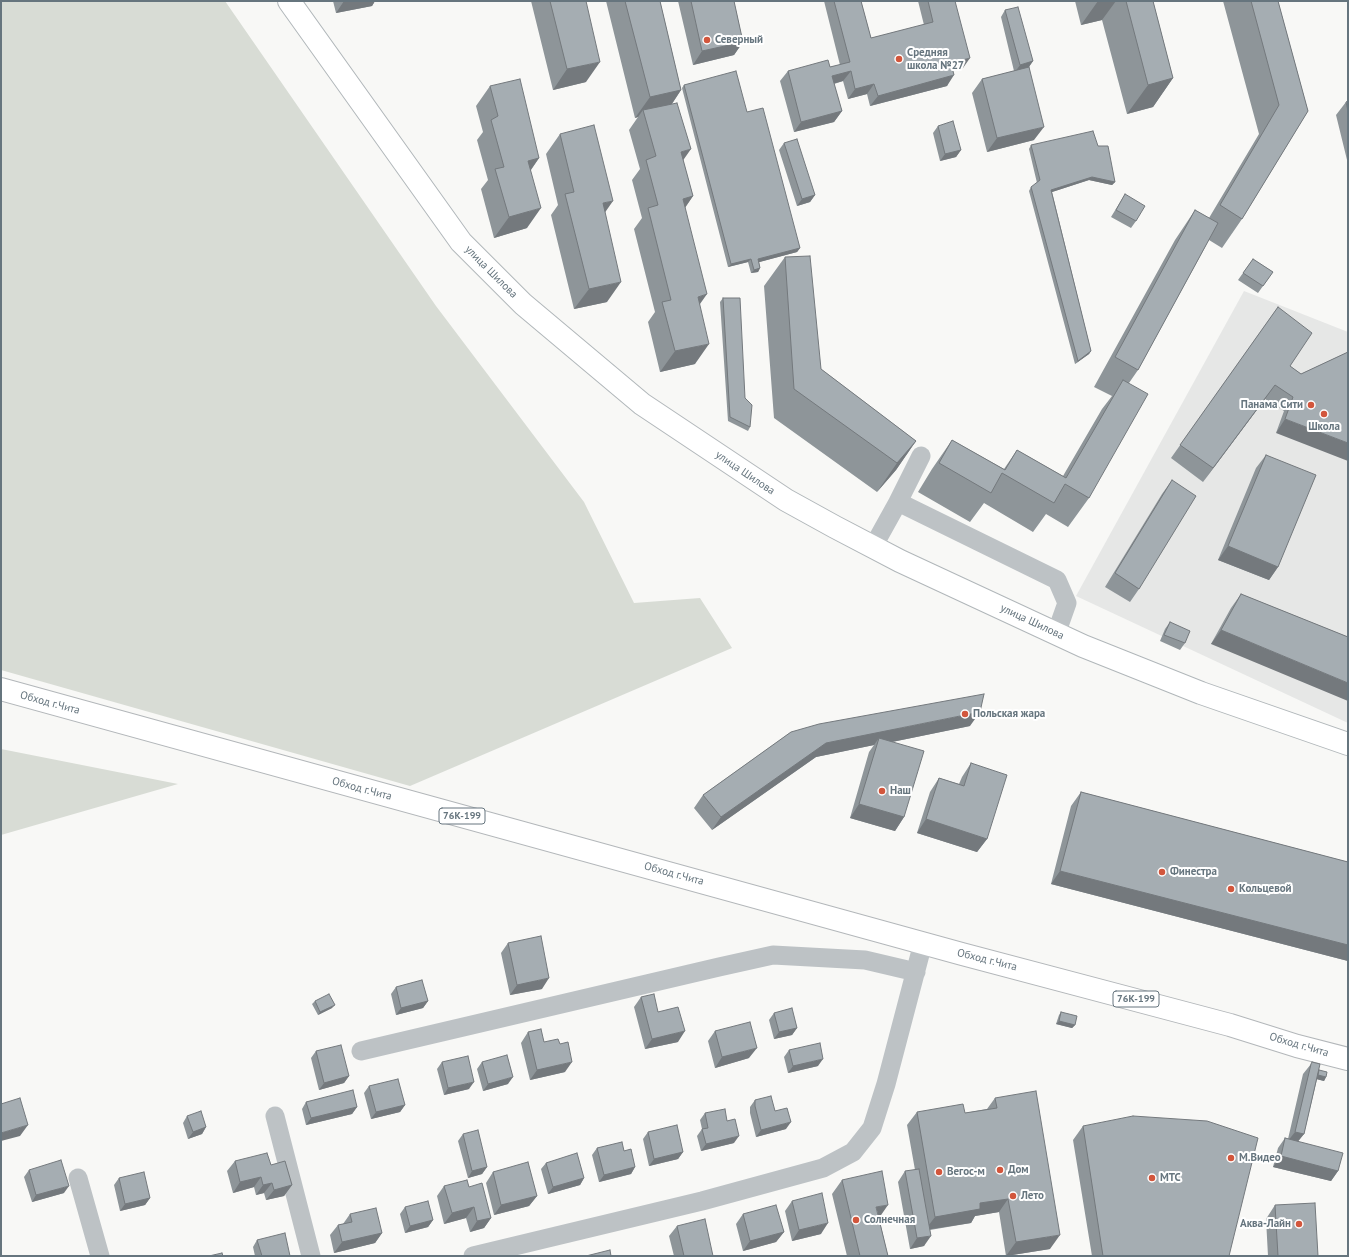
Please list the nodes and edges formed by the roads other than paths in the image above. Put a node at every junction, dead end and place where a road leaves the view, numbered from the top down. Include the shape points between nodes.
1 (289, 1) edge
2 (920, 456) dead end
3 (898, 502) junction
4 (873, 547) junction
5 (1056, 634) junction
6 (1, 689) edge
7 (1348, 744) edge
8 (923, 943) junction
9 (916, 972) junction
10 (361, 1051) dead end
11 (1348, 1059) edge
12 (275, 1116) dead end
13 (78, 1178) dead end
14 (100, 1256) edge
15 (311, 1256) edge
16 (473, 1256) edge

1 - 4 main road, улица Шилова via 461,242 523,304 642,404 786,500
2 - 3 street
3 - 4 street
3 - 5 street via 1057,580 1067,603
4 - 5 main road, улица Шилова
5 - 7 main road, улица Шилова via 1201,693
6 - 8 main road, Обход г.Чита / 76К-199
8 - 9 street
8 - 11 main road, Обход г.Чита / 76К-199 via 1230,1024 1297,1046
9 - 10 street via 865,960 774,955
9 - 16 street via 872,1128 853,1152 823,1168 702,1201
12 - 15 street
13 - 14 street

